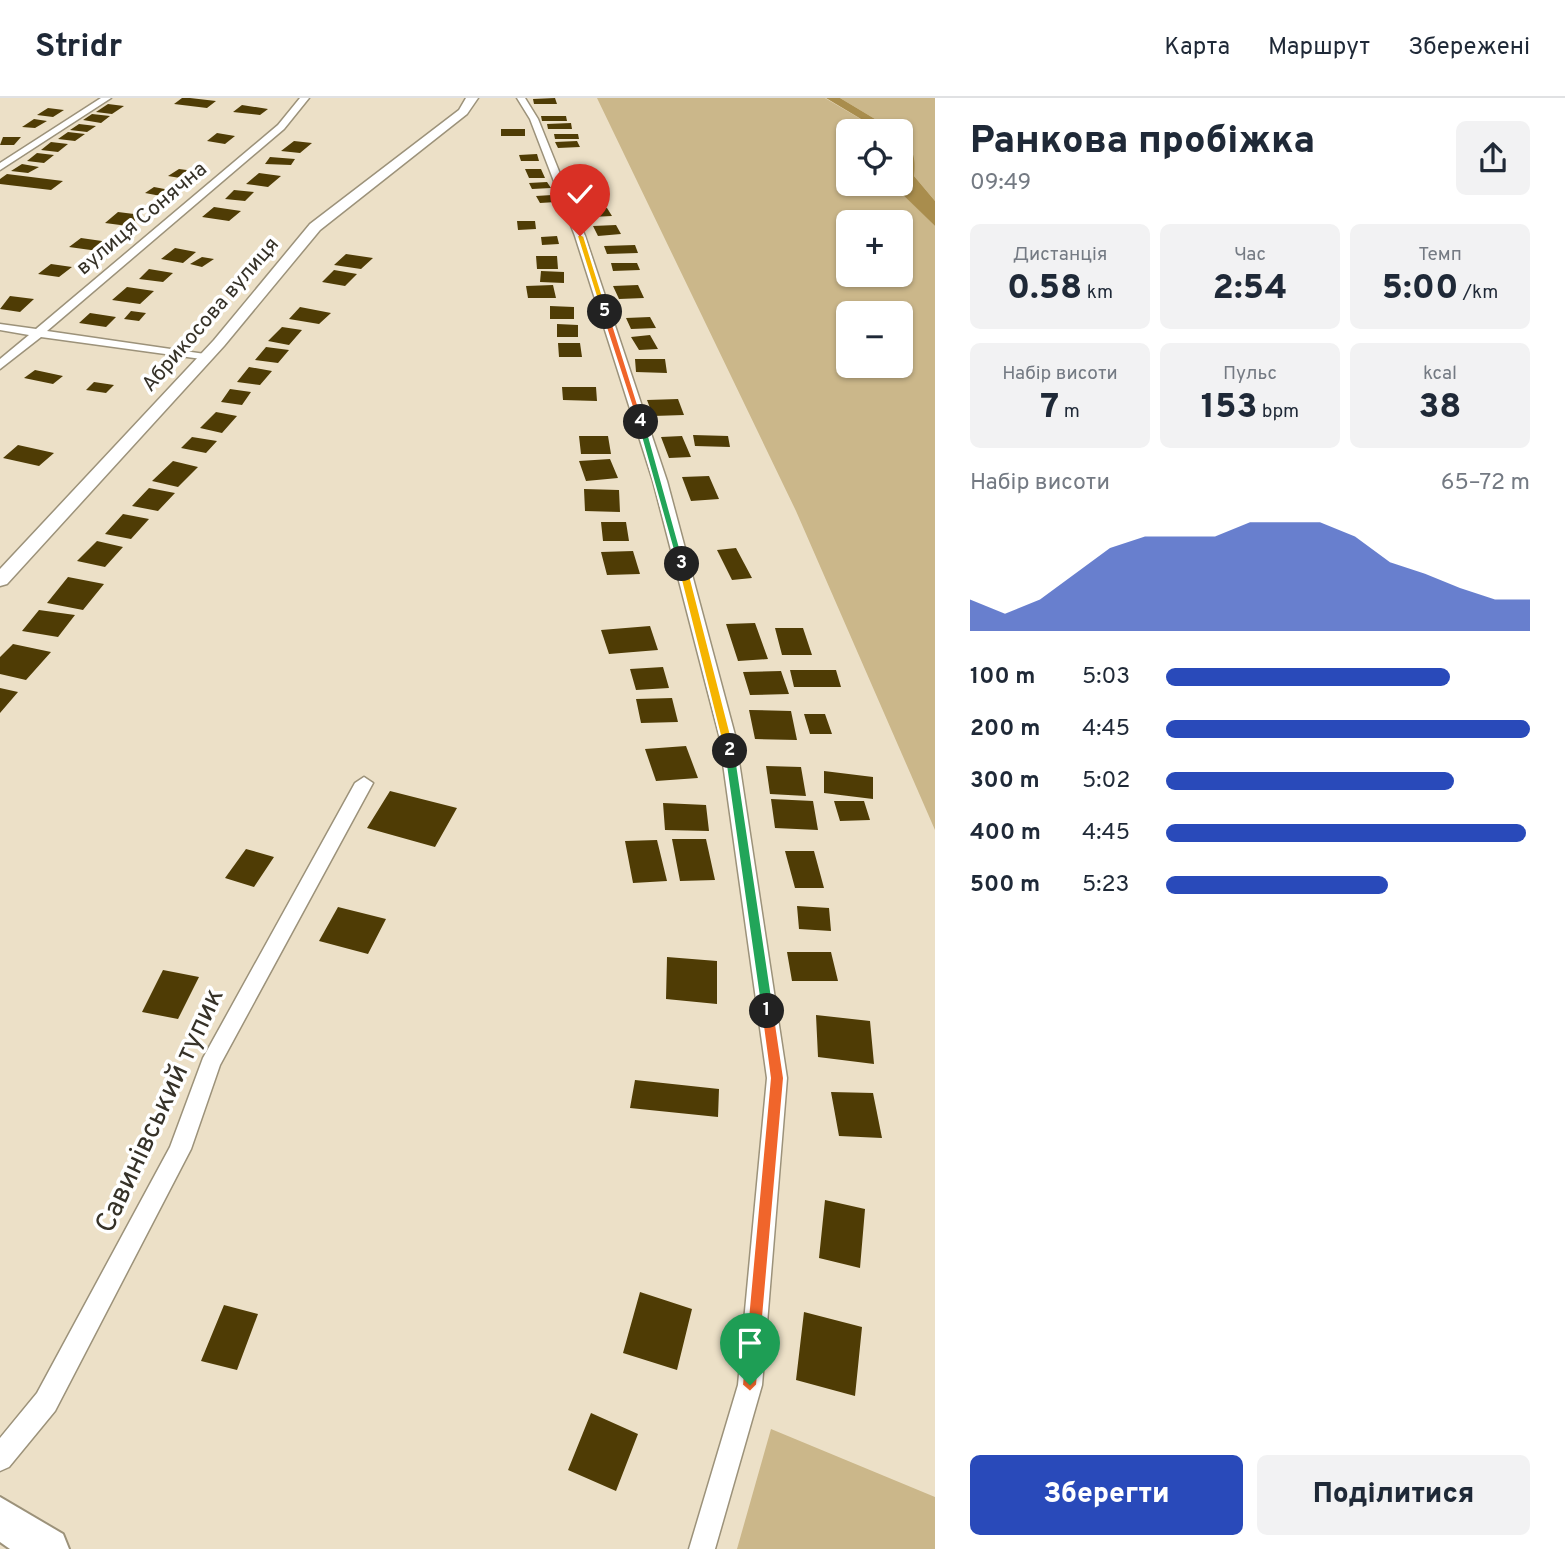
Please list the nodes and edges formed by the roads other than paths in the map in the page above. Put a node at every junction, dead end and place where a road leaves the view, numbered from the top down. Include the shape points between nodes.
1 (107, 98) edge
2 (305, 98) edge
3 (472, 98) edge
4 (521, 98) edge
5 (0, 167) edge
6 (0, 327) edge
7 (38, 333) junction
8 (205, 358) junction
9 (0, 365) edge
10 (0, 580) edge
11 (364, 783) dead end
12 (0, 1458) edge
13 (0, 1518) edge
14 (48, 1549) edge
15 (702, 1549) edge

1 - 5 street
2 - 7 street, вулиця Сонячна via 281,127
3 - 8 street, Абрикосова вулиця via 463,113 315,227
4 - 15 street via 534,119 580,236 660,481 727,735 777,1078 750,1385
6 - 7 street
7 - 8 street
7 - 9 street, вулиця Сонячна
8 - 10 street, Абрикосова вулиця
11 - 12 street, Савинівський тупик via 210,1064 180,1149 46,1402
13 - 14 main road

